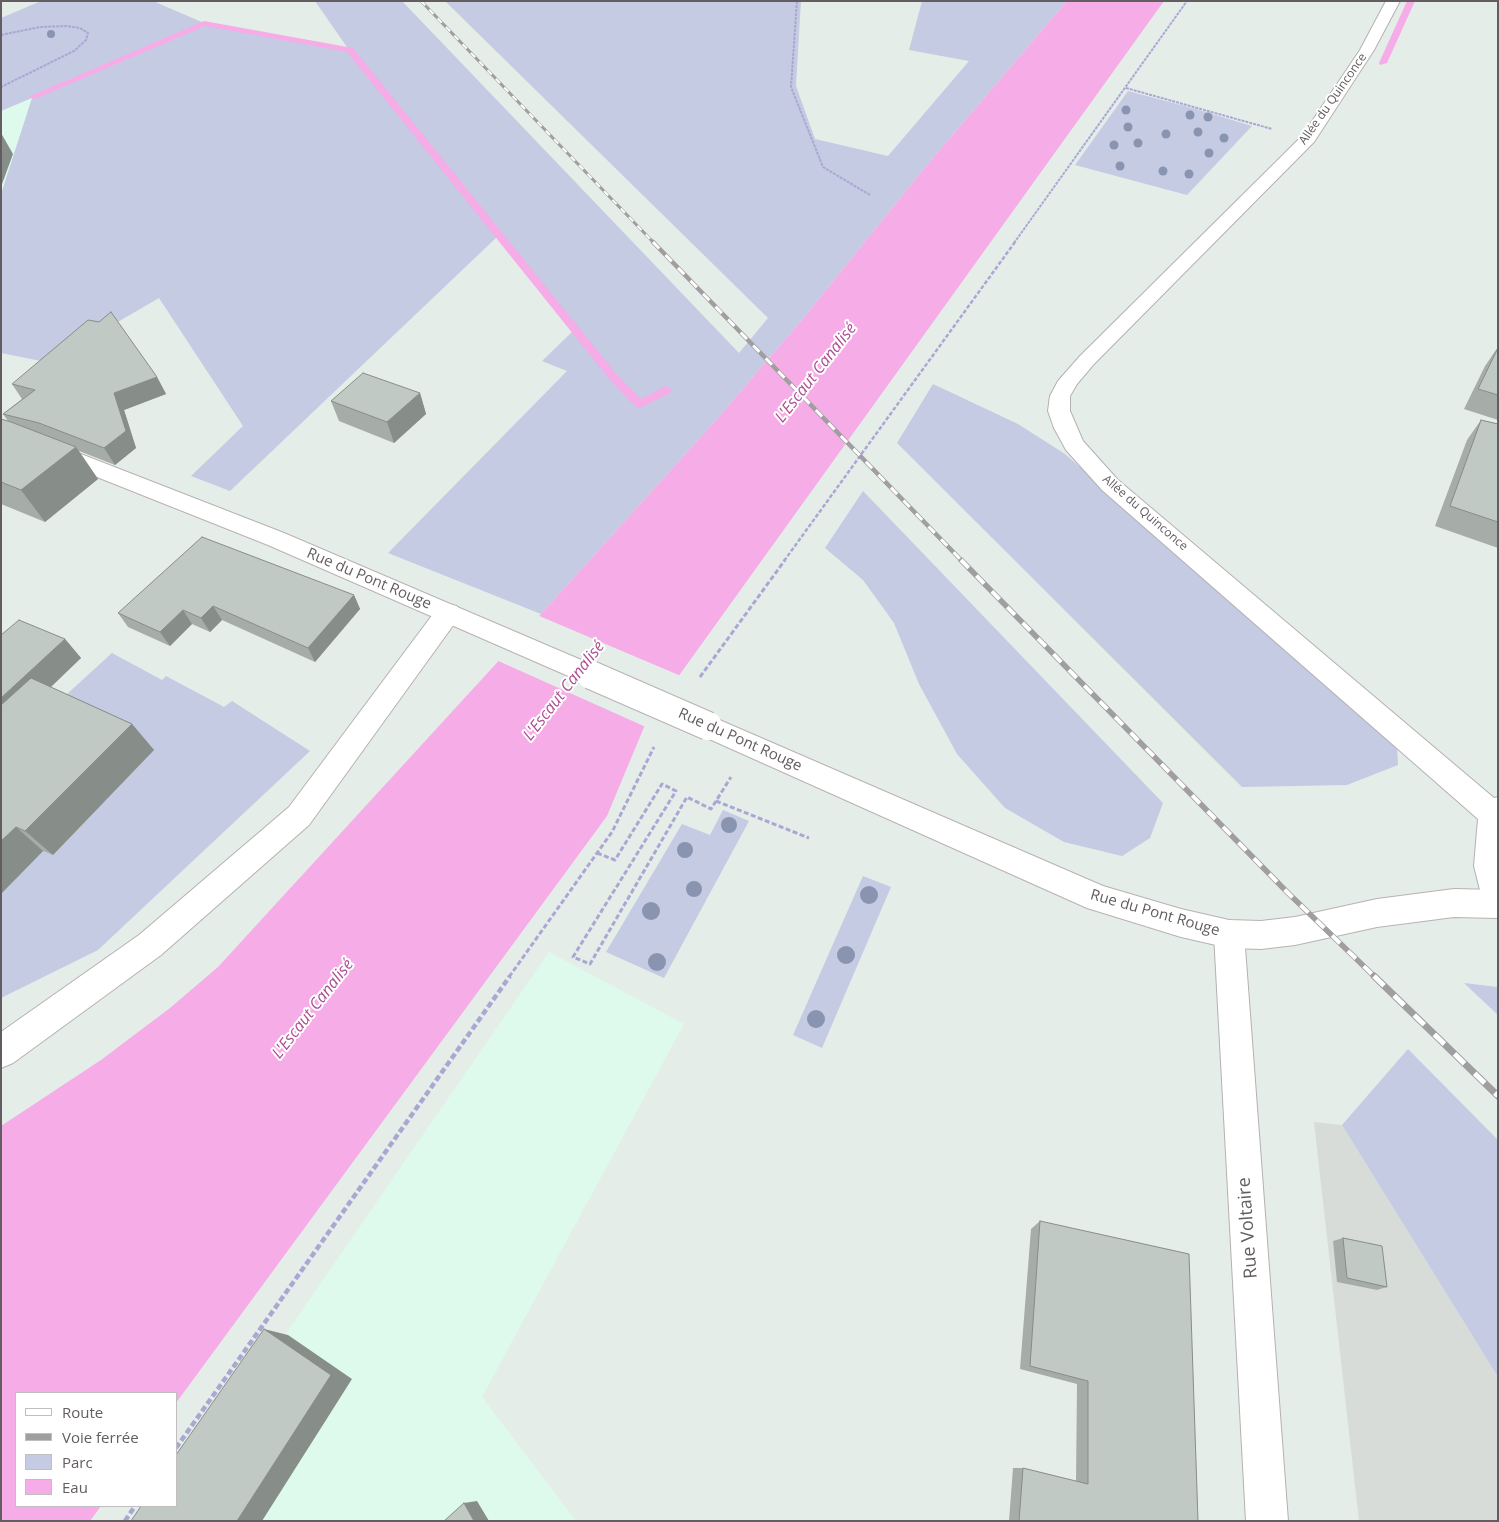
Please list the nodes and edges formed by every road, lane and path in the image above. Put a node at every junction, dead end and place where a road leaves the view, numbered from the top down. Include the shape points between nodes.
1 (797, 1) edge
2 (1393, 1) edge
3 (1, 35) edge
4 (1, 87) edge
5 (1126, 88) dead end
6 (1308, 139) junction
7 (870, 195) dead end
8 (1, 436) edge
9 (448, 612) junction
10 (752, 745) junction
11 (716, 801) junction
12 (1496, 812) edge
13 (809, 838) dead end
14 (597, 853) dead end
15 (1498, 903) edge
16 (1229, 934) junction
17 (1, 1052) edge
18 (135, 1507) edge
19 (125, 1521) edge
20 (1268, 1521) edge

1 - 7 path via 791,87 823,167
2 - 6 street, Allée du Quinconce via 1367,50
3 - 4 path via 40,27 66,26 88,33 86,40 74,51
5 - 6 path
6 - 12 street, Allée du Quinconce via 1087,360 1060,396 1059,411 1074,445 1110,484
8 - 9 street, Rue du Pont Rouge via 42,447 266,535
9 - 10 street, Rue du Pont Rouge, bridge
9 - 17 street via 299,816 150,945
10 - 11 path
10 - 16 street, Rue du Pont Rouge via 1098,898
11 - 13 path
11 - 14 path via 711,809 687,797 590,964 573,956 676,790 662,784 615,860
12 - 15 street via 1489,866
15 - 16 street, Rue du Pont Rouge via 1454,903 1377,913 1295,931
16 - 20 street, Rue Voltaire
18 - 19 path

